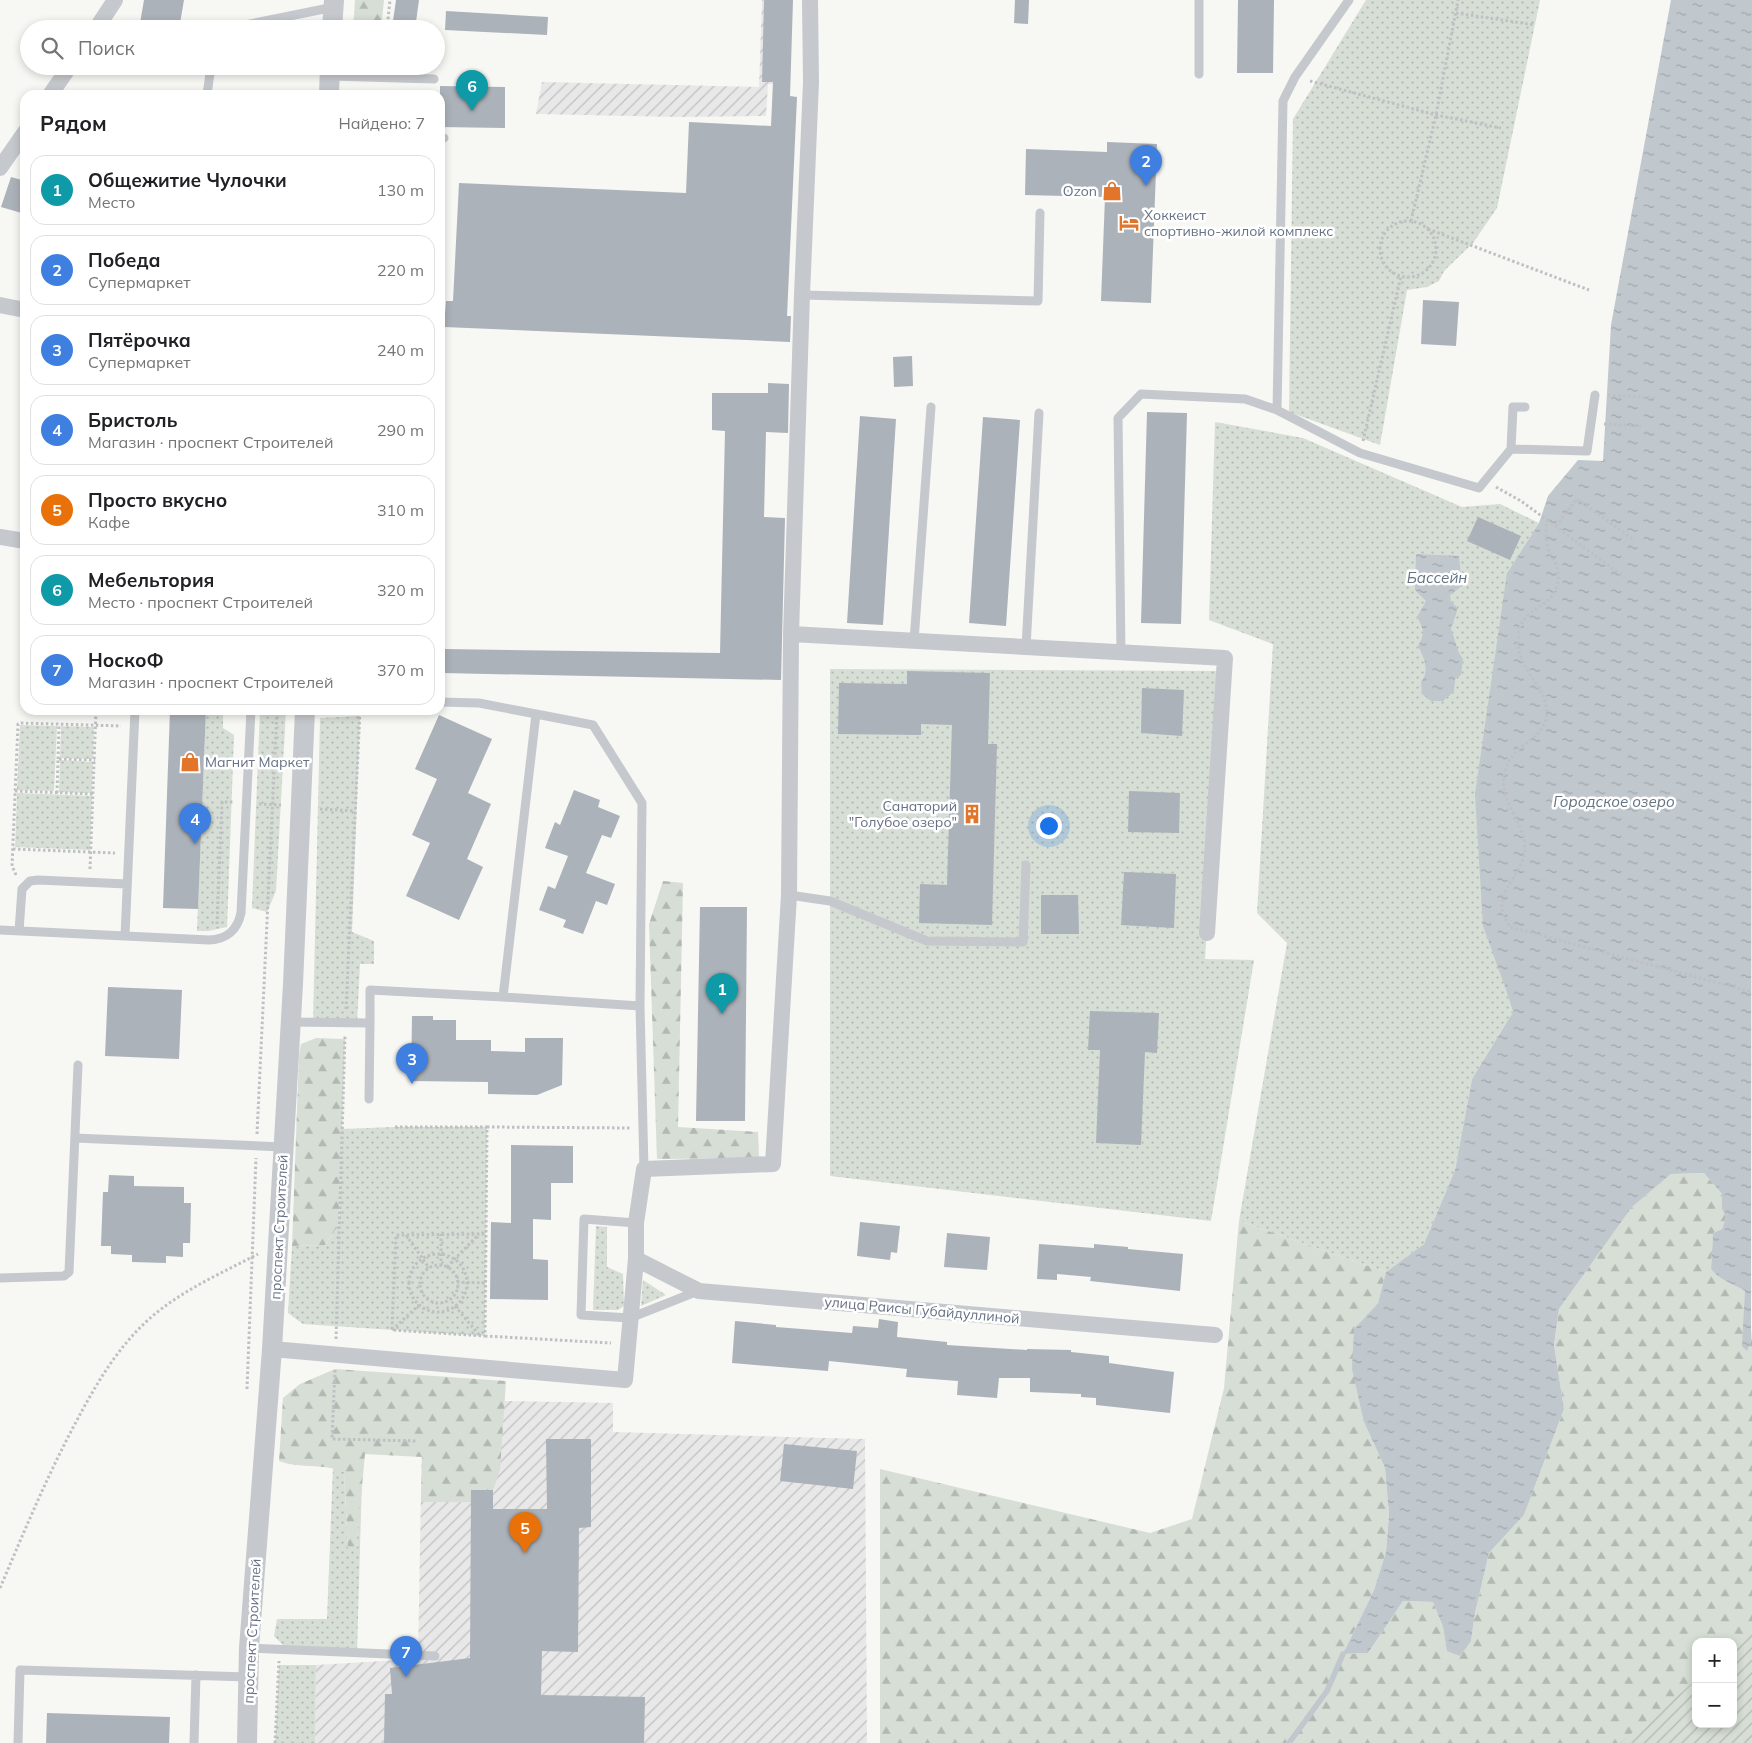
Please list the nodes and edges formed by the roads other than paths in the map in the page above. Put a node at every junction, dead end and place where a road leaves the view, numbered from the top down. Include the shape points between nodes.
1 (116, 0) edge
2 (810, 0) edge
3 (1199, 0) edge
4 (1349, 0) edge
5 (334, 3) edge
6 (102, 20) edge
7 (263, 20) edge
8 (333, 20) edge
9 (1198, 74) dead end
10 (64, 75) edge
11 (210, 75) edge
12 (434, 78) dead end
13 (329, 79) edge
14 (53, 90) edge
15 (208, 90) edge
16 (20, 139) edge
17 (0, 168) edge
18 (1040, 213) dead end
19 (802, 295) junction
20 (0, 305) edge
21 (20, 309) edge
22 (1595, 395) road end
23 (931, 407) dead end
24 (1525, 407) dead end
25 (1277, 410) junction
26 (1039, 413) dead end
27 (1511, 449) junction
28 (0, 537) edge
29 (20, 540) edge
30 (791, 634) junction
31 (914, 641) junction
32 (1026, 647) junction
33 (1121, 653) junction
34 (445, 702) edge
35 (536, 714) junction
36 (135, 715) edge
37 (251, 715) edge
38 (305, 715) edge
39 (1026, 864) dead end
40 (127, 884) junction
41 (789, 895) junction
42 (0, 930) edge
43 (19, 931) junction
44 (1207, 933) dead end
45 (125, 936) junction
46 (503, 997) junction
47 (640, 1006) junction
48 (290, 1022) junction
49 (370, 1023) junction
50 (78, 1065) dead end
51 (369, 1099) dead end
52 (75, 1138) junction
53 (284, 1147) junction
54 (644, 1169) junction
55 (636, 1223) junction
56 (636, 1258) junction
57 (0, 1278) edge
58 (699, 1291) junction
59 (630, 1318) junction
60 (1215, 1335) dead end
61 (272, 1349) junction
62 (249, 1648) junction
63 (435, 1656) dead end
64 (196, 1675) junction
65 (248, 1677) junction
66 (18, 1743) edge
67 (194, 1743) edge
68 (248, 1743) edge

1 - 6 street
2 - 19 street via 811,82
3 - 9 lane
4 - 25 lane via 1294,77 1283,101
5 - 7 lane
5 - 8 street
10 - 14 street
11 - 15 lane
12 - 13 lane
16 - 17 street
18 - 19 lane via 1038,301
19 - 30 street
20 - 21 street
22 - 27 lane via 1587,451
23 - 31 lane
24 - 27 lane via 1513,407
25 - 27 lane via 1360,453 1479,488
25 - 33 lane via 1245,399 1141,394 1118,418
26 - 32 lane
28 - 29 street
30 - 31 street
30 - 41 street
31 - 32 street
32 - 33 street
33 - 44 street via 1225,658
34 - 35 lane via 479,702
35 - 46 lane
35 - 47 lane via 592,725 642,803
36 - 40 lane
37 - 45 lane via 239,922 228,936 219,939
38 - 48 street, проспект Строителей
39 - 41 lane via 1023,942 927,941 830,902
40 - 43 lane via 30,881 21,896
40 - 45 lane
41 - 54 street via 773,1164
42 - 43 lane
43 - 45 lane
46 - 47 lane
46 - 49 lane via 370,990
47 - 54 lane
48 - 49 lane
48 - 53 street, проспект Строителей
49 - 51 lane
50 - 52 lane
52 - 53 lane
52 - 57 lane via 69,1272 64,1276
53 - 61 street, проспект Строителей
54 - 55 street
55 - 56 street
55 - 59 lane via 584,1219 581,1315
56 - 58 street, улица Раисы Губайдуллиной
56 - 59 street
58 - 59 lane
58 - 60 street, улица Раисы Губайдуллиной
59 - 61 street via 625,1380
61 - 62 street, проспект Строителей
62 - 63 lane
62 - 65 street, проспект Строителей
64 - 65 lane
64 - 66 lane via 20,1670
64 - 67 lane
65 - 68 street, проспект Строителей

